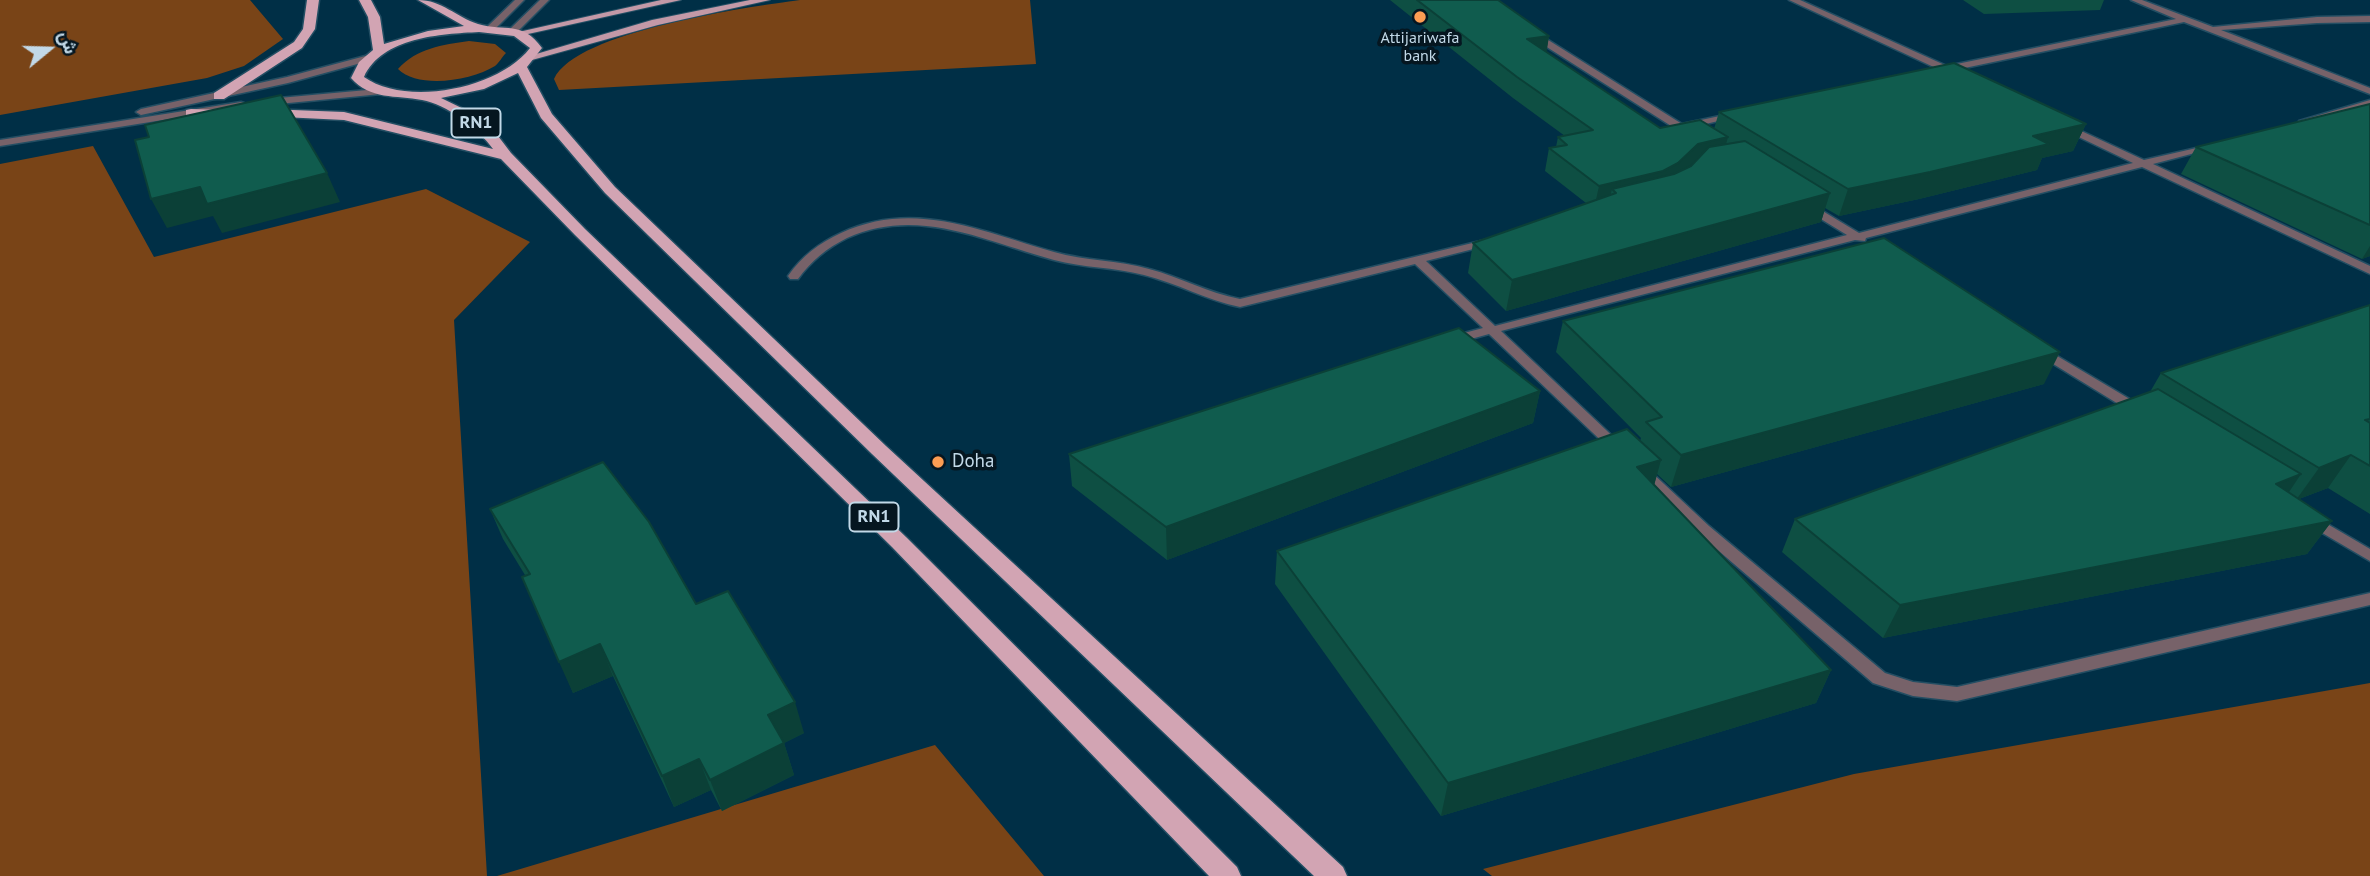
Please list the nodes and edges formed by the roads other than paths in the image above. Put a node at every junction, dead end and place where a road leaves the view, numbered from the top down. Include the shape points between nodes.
1 (313, 0) edge
2 (365, 0) edge
3 (425, 0) edge
4 (520, 0) edge
5 (545, 0) edge
6 (676, 0) edge
7 (765, 0) edge
8 (1793, 0) edge
9 (2135, 0) edge
10 (2187, 19) junction
11 (2370, 19) edge
12 (485, 28) junction
13 (1523, 28) edge
14 (2212, 29) junction
15 (516, 32) junction
16 (374, 55) junction
17 (527, 62) junction
18 (1946, 69) junction
19 (1932, 72) edge
20 (1970, 81) edge
21 (2370, 91) edge
22 (378, 92) junction
23 (425, 95) junction
24 (219, 96) junction
25 (262, 102) edge
26 (2370, 103) edge
27 (248, 104) edge
28 (191, 113) junction
29 (1747, 113) edge
30 (2056, 123) edge
31 (2290, 125) edge
32 (1681, 127) junction
33 (44, 135) junction
34 (1703, 141) edge
35 (0, 143) edge
36 (2222, 143) edge
37 (506, 156) junction
38 (2142, 164) junction
39 (1791, 196) edge
40 (1857, 236) junction
41 (1500, 239) edge
42 (1869, 243) edge
43 (1418, 260) junction
44 (2370, 270) edge
45 (794, 276) dead end
46 (1490, 329) junction
47 (1437, 345) edge
48 (2035, 346) edge
49 (2152, 419) edge
50 (2301, 513) edge
51 (2370, 556) edge
52 (2370, 599) edge
53 (1227, 876) edge
54 (1333, 876) edge

1 - 24 highway via 309,29 298,44
2 - 16 highway via 374,17
3 - 12 highway via 461,22
4 - 12 street
5 - 15 street
6 - 15 main road
7 - 17 main road via 656,22
8 - 18 street
9 - 10 street
10 - 14 street
10 - 18 street
11 - 14 street
12 - 15 highway
12 - 16 highway via 436,33
13 - 32 street
14 - 21 street
15 - 17 highway, RN1 via 536,48
16 - 22 highway via 359,68 357,78
16 - 24 street
17 - 23 highway, RN1 via 480,85
17 - 54 highway, RN1 via 546,115 620,200 869,441
18 - 19 street
18 - 20 street
22 - 23 highway, RN1
22 - 25 street
23 - 37 highway, RN1 via 469,117
24 - 33 street
26 - 31 street
27 - 28 street
28 - 33 street
28 - 37 highway via 344,116
29 - 32 street
30 - 38 street
32 - 34 street
33 - 35 street
36 - 38 street
37 - 53 highway, RN1 via 900,542
38 - 40 street
38 - 44 street
39 - 40 street
40 - 42 street
40 - 46 street
41 - 43 street
43 - 45 street via 1240,303 1152,272 1079,262 959,227 895,219 849,231 803,261
43 - 46 street
46 - 47 street
46 - 52 street via 1704,530 1843,650 1879,678 1913,689 1957,694
48 - 49 street
50 - 51 street

